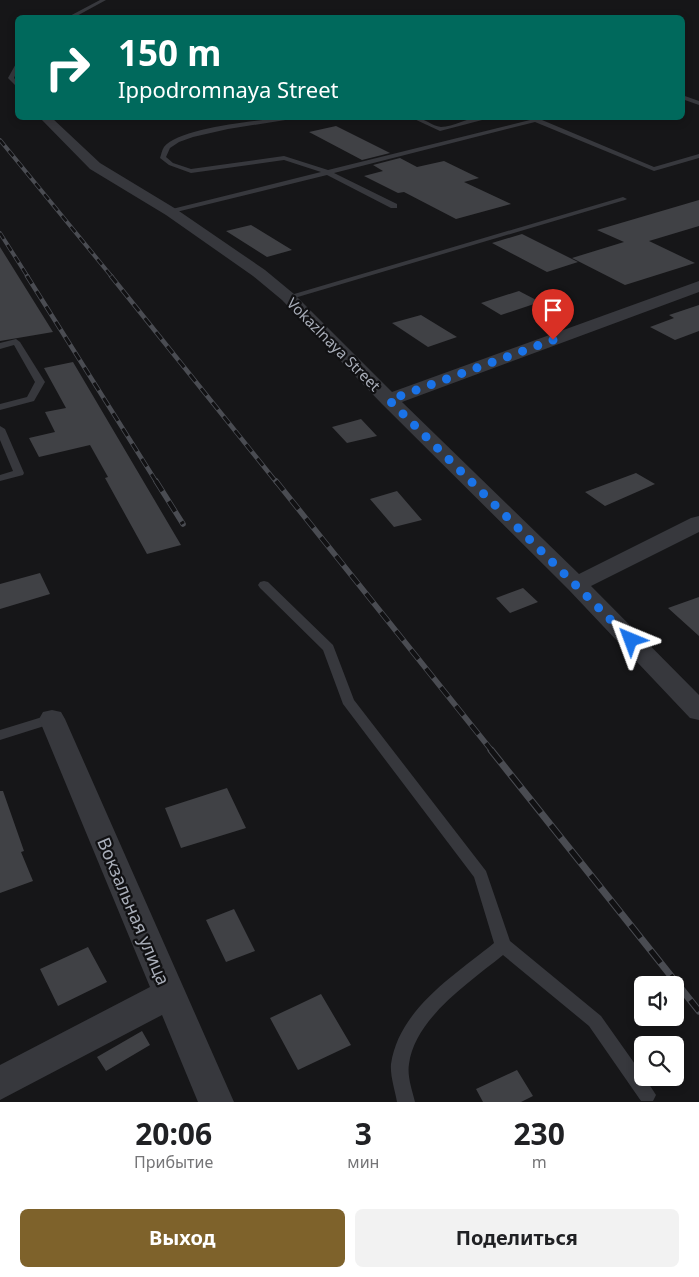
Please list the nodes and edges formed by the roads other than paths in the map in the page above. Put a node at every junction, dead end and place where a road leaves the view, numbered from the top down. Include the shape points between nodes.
1 (104, 0) edge
2 (74, 15) edge
3 (15, 68) edge
4 (15, 83) edge
5 (685, 98) edge
6 (699, 103) edge
7 (48, 120) edge
8 (280, 120) edge
9 (419, 120) edge
10 (479, 120) edge
11 (528, 120) edge
12 (534, 120) edge
13 (699, 156) edge
14 (327, 172) junction
15 (623, 199) dead end
16 (394, 206) dead end
17 (171, 212) junction
18 (699, 286) edge
19 (288, 297) junction
20 (0, 346) edge
21 (389, 400) junction
22 (0, 407) edge
23 (0, 430) edge
24 (0, 478) edge
25 (699, 523) edge
26 (576, 584) junction
27 (264, 585) dead end
28 (699, 710) edge
29 (52, 719) joint
30 (0, 735) edge
31 (503, 945) junction
32 (169, 994) junction
33 (0, 1083) edge
34 (647, 1095) dead end
35 (216, 1102) edge
36 (406, 1102) edge

1 - 2 lane
3 - 4 lane via 11,78
5 - 6 lane
7 - 17 street, Vokazlnaya Street via 95,166
8 - 14 lane via 187,137 167,148 163,158 191,171 284,158
9 - 10 lane via 440,129
11 - 14 lane
12 - 13 lane via 654,169
14 - 16 lane
14 - 17 lane
15 - 19 lane
17 - 19 street, Vokazlnaya Street via 260,273
18 - 21 street
19 - 21 street, Vokazlnaya Street
20 - 22 lane via 16,342 40,382 31,399
21 - 26 street, Vokazlnaya Street
23 - 24 lane via 19,473
25 - 26 street
26 - 28 street, Vokazlnaya Street
27 - 31 lane via 329,648 348,701 481,875
29 - 30 lane
29 - 32 street, Вокзальная улица
31 - 34 lane via 595,1021
31 - 36 lane via 433,1004 409,1034 400,1065
32 - 33 street
32 - 35 street, Вокзальная улица

